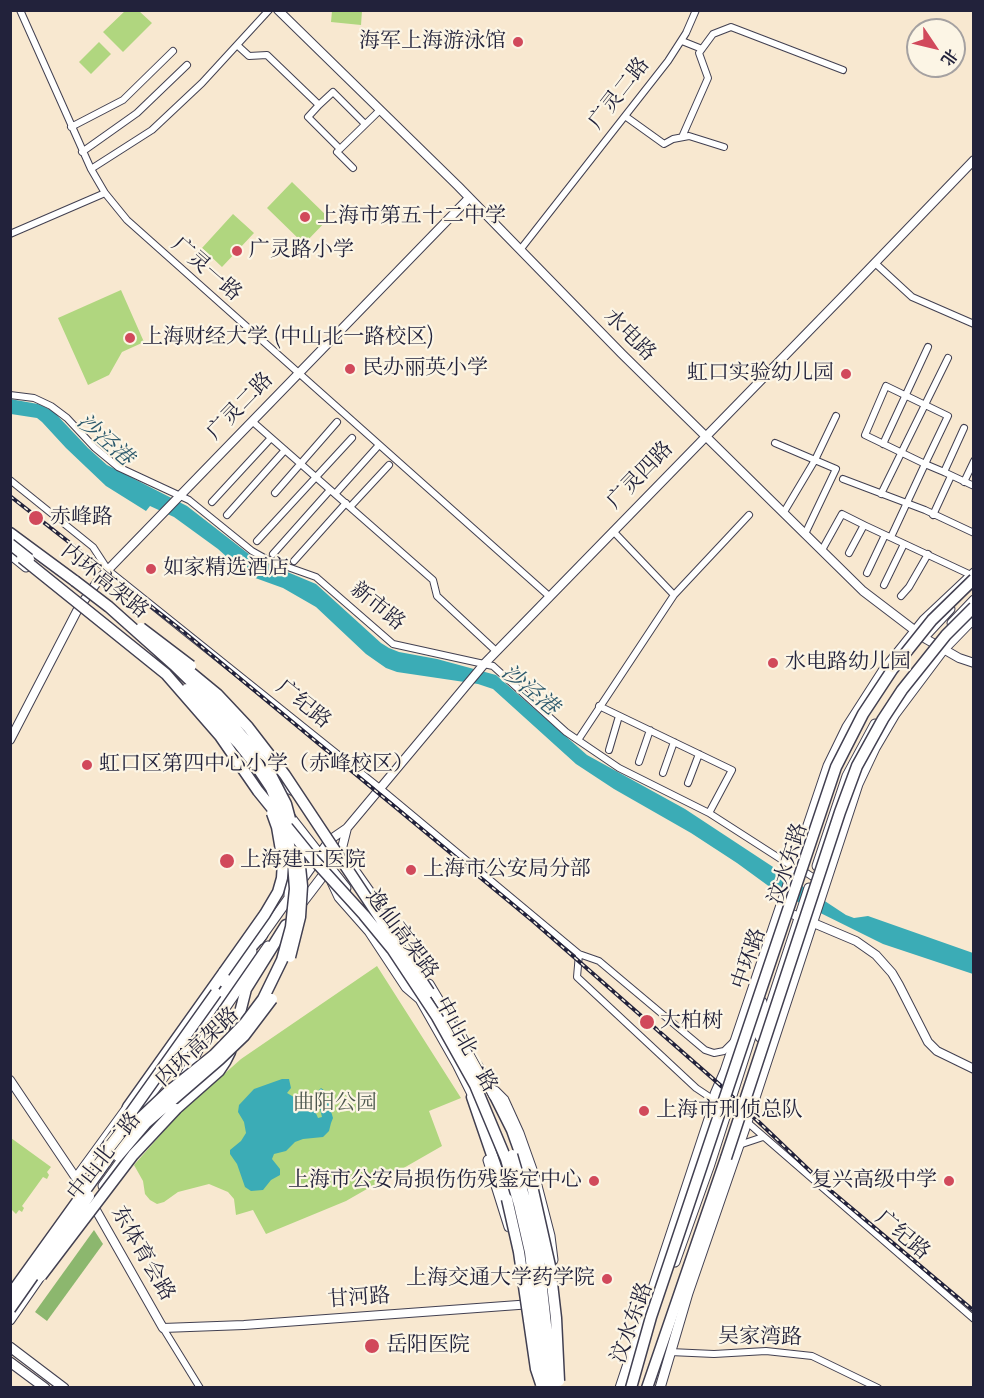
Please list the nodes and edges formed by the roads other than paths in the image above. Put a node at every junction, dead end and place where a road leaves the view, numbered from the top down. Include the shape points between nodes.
1 (20, 10) edge
2 (269, 10) edge
3 (278, 10) edge
4 (696, 10) edge
5 (682, 41) junction
6 (237, 45) junction
7 (702, 49) junction
8 (173, 51) dead end
9 (187, 65) dead end
10 (843, 70) dead end
11 (319, 105) junction
12 (380, 110) junction
13 (626, 116) junction
14 (365, 124) junction
15 (71, 127) junction
16 (682, 137) junction
17 (724, 147) dead end
18 (340, 149) junction
19 (82, 152) junction
20 (974, 160) edge
21 (353, 168) dead end
22 (91, 169) junction
23 (105, 194) junction
24 (469, 198) junction
25 (10, 234) edge
26 (520, 250) junction
27 (875, 263) junction
28 (974, 324) edge
29 (928, 347) dead end
30 (948, 358) dead end
31 (299, 374) junction
32 (10, 395) edge
33 (905, 396) junction
34 (925, 405) junction
35 (836, 416) dead end
36 (253, 422) junction
37 (337, 422) dead end
38 (964, 428) dead end
39 (706, 435) junction
40 (271, 438) junction
41 (352, 438) dead end
42 (775, 442) dead end
43 (883, 444) junction
44 (379, 445) junction
45 (285, 450) junction
46 (901, 453) junction
47 (815, 460) junction
48 (974, 461) edge
49 (300, 464) junction
50 (925, 464) junction
51 (389, 465) dead end
52 (944, 472) junction
53 (951, 476) junction
54 (315, 477) junction
55 (843, 479) dead end
56 (10, 480) edge
57 (964, 482) junction
58 (974, 486) edge
59 (333, 492) junction
60 (275, 493) dead end
61 (881, 494) junction
62 (179, 498) junction
63 (212, 502) dead end
64 (907, 504) junction
65 (348, 505) junction
66 (784, 512) junction
67 (933, 514) junction
68 (227, 515) dead end
69 (748, 515) dead end
70 (864, 525) junction
71 (10, 531) edge
72 (613, 531) junction
73 (974, 533) edge
74 (805, 534) junction
75 (888, 536) junction
76 (257, 541) dead end
77 (904, 544) junction
78 (10, 546) edge
79 (822, 550) junction
80 (849, 553) dead end
81 (10, 554) edge
82 (273, 554) dead end
83 (928, 554) junction
84 (294, 561) dead end
85 (108, 570) junction
86 (867, 573) dead end
87 (973, 576) edge
88 (75, 581) junction
89 (884, 585) dead end
90 (974, 586) edge
91 (91, 591) junction
92 (674, 595) junction
93 (549, 596) junction
94 (901, 596) dead end
95 (974, 600) edge
96 (974, 607) edge
97 (109, 608) junction
98 (78, 609) junction
99 (974, 618) edge
100 (915, 630) junction
101 (924, 638) junction
102 (933, 643) junction
103 (943, 650) junction
104 (496, 651) junction
105 (974, 663) edge
106 (483, 665) junction
107 (599, 706) junction
108 (619, 716) junction
109 (650, 730) junction
110 (10, 740) edge
111 (578, 740) junction
112 (840, 741) junction
113 (674, 742) junction
114 (236, 744) junction
115 (861, 747) junction
116 (609, 750) dead end
117 (699, 754) junction
118 (639, 762) dead end
119 (842, 764) junction
120 (663, 773) dead end
121 (863, 773) junction
122 (688, 783) dead end
123 (381, 789) junction
124 (304, 797) junction
125 (709, 813) junction
126 (347, 828) junction
127 (331, 839) junction
128 (319, 854) junction
129 (338, 859) junction
130 (792, 867) junction
131 (809, 874) junction
132 (823, 889) junction
133 (289, 896) junction
134 (780, 904) junction
135 (796, 915) junction
136 (814, 917) junction
137 (286, 925) junction
138 (262, 935) junction
139 (765, 947) junction
140 (406, 948) junction
141 (579, 954) junction
142 (801, 958) junction
143 (776, 973) junction
144 (734, 1041) junction
145 (974, 1069) edge
146 (10, 1080) edge
147 (491, 1088) junction
148 (472, 1097) junction
149 (716, 1101) junction
150 (128, 1107) junction
151 (732, 1111) junction
152 (747, 1122) junction
153 (764, 1137) junction
154 (117, 1139) junction
155 (739, 1145) junction
156 (77, 1177) junction
157 (83, 1187) junction
158 (91, 1202) junction
159 (690, 1220) junction
160 (670, 1237) junction
161 (42, 1250) junction
162 (10, 1293) edge
163 (554, 1300) junction
164 (528, 1304) junction
165 (10, 1309) edge
166 (10, 1314) edge
167 (651, 1317) junction
168 (974, 1319) edge
169 (10, 1320) edge
170 (163, 1328) junction
171 (663, 1341) junction
172 (10, 1347) edge
173 (670, 1352) junction
174 (10, 1362) edge
175 (560, 1386) edge
176 (45, 1388) edge
177 (64, 1388) edge
178 (200, 1388) edge
179 (543, 1388) edge
180 (620, 1388) edge
181 (625, 1388) edge
182 (631, 1388) edge
183 (646, 1388) edge
184 (654, 1388) edge
185 (660, 1388) edge
186 (878, 1388) edge

1 - 15 street, 广灵一路
2 - 6 street
3 - 12 main road, 水电路
4 - 5 street, 广灵二路
5 - 7 street
5 - 13 street, 广灵二路
6 - 11 street via 249,56 267,55
6 - 22 street via 152,130
7 - 10 street via 713,34 731,27
7 - 16 street via 699,53 708,78
8 - 15 street via 123,100
9 - 19 street via 137,113
11 - 14 street via 333,92
11 - 18 street via 308,117
12 - 14 street
12 - 24 main road, 水电路
13 - 16 street via 664,144
13 - 26 street, 广灵二路
14 - 18 street
15 - 19 street, 广灵一路
16 - 17 street
18 - 21 street via 337,152
19 - 22 street, 广灵一路
20 - 27 main road, 广灵四路
22 - 23 street, 广灵一路
23 - 25 street
23 - 31 street, 广灵一路 via 138,232
24 - 26 main road, 水电路
24 - 31 street, 广灵二路
26 - 39 main road, 水电路
27 - 28 street via 912,297
27 - 39 main road, 广灵四路
29 - 33 street
30 - 34 street
31 - 36 street, 广灵二路
31 - 44 street, 广灵一路
32 - 62 street, 新市路 via 51,405 118,467
33 - 34 street
33 - 43 street
33 - 43 street via 886,386 865,435
34 - 46 street
34 - 50 street via 948,416
35 - 47 street
36 - 40 street
36 - 62 street, 广灵二路
37 - 49 street
38 - 52 street
39 - 66 main road, 水电路
39 - 72 main road, 广灵四路
40 - 45 street
40 - 63 street
41 - 54 street
42 - 47 street
43 - 46 street
44 - 59 street
44 - 93 street, 广灵一路
45 - 49 street
45 - 68 street
46 - 50 street
46 - 61 street
47 - 66 street
47 - 74 street via 836,469
48 - 57 street
49 - 54 street
49 - 60 street
50 - 52 street
50 - 64 street
51 - 65 street
52 - 53 street
53 - 57 street
53 - 67 street
54 - 59 street
54 - 76 street
55 - 61 street
56 - 85 street, 广纪路 via 93,547
57 - 58 street
59 - 65 street
59 - 82 street
61 - 64 street
62 - 85 street, 广灵二路
62 - 106 street, 新市路 via 193,503 252,551 316,577 393,644
64 - 67 street
64 - 75 street
65 - 84 street
65 - 104 street via 433,580 437,597
66 - 74 main road, 水电路
67 - 73 street
69 - 92 street
70 - 75 street
70 - 79 street via 842,514
70 - 80 street
71 - 88 highway, 内环高架路
71 - 91 main road, 中山北一路
72 - 92 street
72 - 93 main road, 广灵四路
74 - 79 main road, 水电路
75 - 77 street
75 - 86 street
77 - 83 street
77 - 89 street
78 - 114 highway, 内环高架路, bridge via 127,635 199,700
78 - 179 highway, 逸仙高架路, bridge via 166,674 219,736 258,792 392,949 437,1017 475,1085 506,1159 519,1204 530,1252
79 - 100 main road, 水电路 via 863,591
81 - 98 main road, 中山北一路
83 - 87 street
83 - 94 street
85 - 91 street, 广灵二路
85 - 123 street, 广纪路
87 - 100 main road, 汶水东路
87 - 167 highway, 中环路, bridge via 892,670 863,714 836,767
88 - 97 highway, 内环高架路, bridge
88 - 124 highway, bridge via 190,665 236,705
90 - 101 main road, 汶水东路
91 - 98 street
91 - 124 main road, 中山北一路 via 185,664 227,706 284,786
92 - 107 street
93 - 104 main road, 广灵四路
95 - 102 main road, 汶水东路
96 - 171 highway, 中环路, bridge via 946,634 902,690 857,766
97 - 165 highway, 内环高架路, bridge via 220,710 269,771 286,804 295,835 302,886 300,917 280,984 258,1019 220,1059 134,1135
97 - 175 highway, 逸仙高架路, bridge via 217,694 248,727 319,823 465,1050 494,1108 522,1185
98 - 110 street
98 - 114 main road, 中山北一路 via 179,689
99 - 103 main road, 汶水东路
100 - 101 main road, 水电路
100 - 112 main road, 汶水东路 via 883,671
101 - 102 main road, 水电路
101 - 119 main road, 汶水东路 via 898,668
102 - 103 main road, 水电路
102 - 115 main road, 汶水东路 via 886,705
103 - 105 main road, 水电路
103 - 121 main road, 汶水东路 via 895,714
104 - 106 main road, 广灵四路
106 - 111 street, 新市路 via 501,672
106 - 123 main road, 广灵四路
107 - 108 street
107 - 111 street
108 - 109 street
108 - 116 street
109 - 113 street
109 - 118 street
111 - 125 street, 新市路 via 619,768
112 - 119 main road
112 - 130 main road, 汶水东路
113 - 117 street
113 - 120 street
114 - 128 main road, 中山北一路
114 - 133 main road via 281,822 288,855
114 - 150 highway, bridge via 267,797 277,827 283,862 278,892
114 - 161 highway, 内环高架路, bridge via 271,788 289,841 295,889 282,960 263,999 245,1023 130,1128
115 - 121 main road
115 - 131 main road, 汶水东路
117 - 122 street
117 - 125 street via 732,770
119 - 131 main road, 汶水东路
121 - 132 main road, 汶水东路
123 - 126 main road, 广灵四路
123 - 141 street, 广纪路
124 - 127 main road, 中山北一路
125 - 130 street, 新市路
126 - 127 main road, 广灵四路
126 - 129 main road, 广灵四路
127 - 128 main road, 中山北二路
127 - 129 main road, 中山北一路
128 - 129 main road, 中山北一路
128 - 133 main road, 中山北二路
129 - 137 main road, 中山北二路
129 - 140 main road, 中山北一路
129 - 140 main road, 中山北一路 via 391,922
129 - 148 main road, 中山北一路 via 332,887 406,987 420,999
130 - 131 street, 新市路
130 - 134 main road, 汶水东路
131 - 132 street, 新市路
131 - 135 main road, 汶水东路
132 - 136 main road, 汶水东路
133 - 138 main road, 中山北二路
134 - 135 street
134 - 139 main road, 汶水东路
135 - 136 street
135 - 143 main road, 汶水东路
136 - 142 main road, 汶水东路
136 - 145 street via 876,956 899,985 928,1042
137 - 158 main road, 中山北二路 via 214,1022 170,1105 135,1143
137 - 166 highway, bridge via 246,989 230,1052 219,1071 133,1155
138 - 154 main road, 中山北二路 via 214,1008
138 - 161 highway, bridge via 239,961 107,1146
139 - 143 main road
139 - 144 main road, 汶水东路
140 - 147 main road, 中山北一路
141 - 144 street, 广纪路 via 600,962 705,1050 724,1051
141 - 149 street via 577,977 696,1088
142 - 143 main road
142 - 152 main road, 汶水东路
143 - 151 main road, 汶水东路
144 - 149 main road, 汶水东路
146 - 156 street, 东体育会路
147 - 163 main road, 中山北一路 via 520,1165
147 - 175 highway, bridge via 512,1130 532,1186 550,1266
148 - 164 main road, 中山北一路
148 - 179 highway, bridge via 507,1199 536,1369
149 - 151 street, 广纪路
149 - 160 main road, 汶水东路
150 - 154 main road
150 - 156 main road, 中山北二路
151 - 152 street, 广纪路
151 - 159 main road, 汶水东路
151 - 183 main road, 汶水东路
152 - 153 street, 广纪路
152 - 155 main road, 汶水东路
153 - 155 street
153 - 168 street, 广纪路
154 - 157 main road, 中山北二路
155 - 173 main road, 汶水东路
156 - 157 street, 东体育会路
157 - 158 street, 东体育会路
157 - 162 main road, 中山北二路
158 - 169 main road, 中山北二路
158 - 170 street, 东体育会路
159 - 160 main road
159 - 181 main road, 汶水东路 via 640,1366
160 - 180 main road, 汶水东路
161 - 162 highway, 内环高架路, bridge
163 - 164 street, 甘河路
163 - 175 main road
164 - 170 street, 甘河路
164 - 179 main road via 534,1320
167 - 181 highway, bridge
167 - 182 highway, 中环路, bridge
170 - 178 street, 东体育会路
171 - 183 highway, 中环路
171 - 184 highway
172 - 177 main road
173 - 185 main road, 汶水东路
173 - 186 street, 吴家湾路 via 766,1351 812,1356
174 - 176 main road

